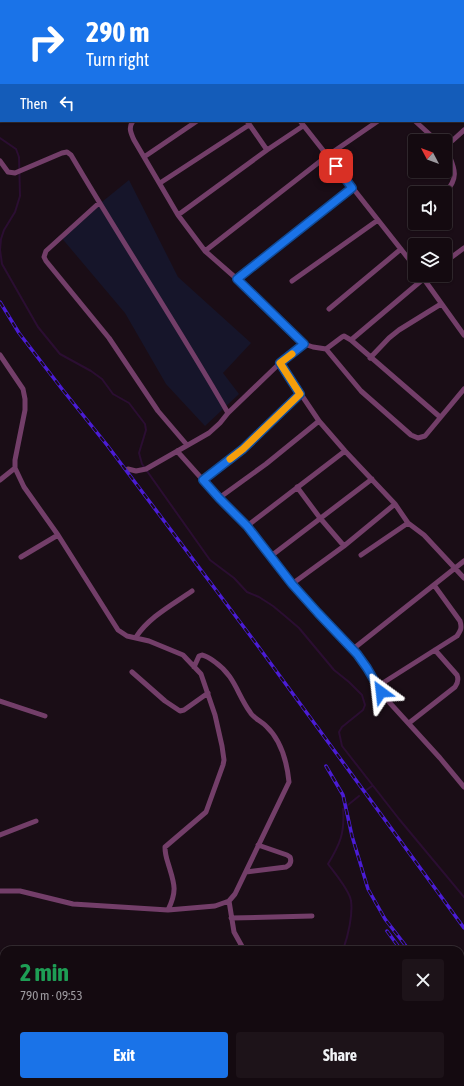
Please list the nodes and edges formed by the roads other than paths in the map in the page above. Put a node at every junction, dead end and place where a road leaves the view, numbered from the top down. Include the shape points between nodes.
1 (132, 122) edge
2 (196, 122) edge
3 (301, 122) edge
4 (377, 122) edge
5 (416, 122) edge
6 (248, 123) edge
7 (303, 126) junction
8 (464, 130) edge
9 (429, 134) edge
10 (452, 141) edge
11 (267, 150) junction
12 (327, 156) junction
13 (144, 157) junction
14 (0, 161) edge
15 (452, 163) edge
16 (160, 183) junction
17 (451, 186) edge
18 (352, 188) junction
19 (99, 203) junction
20 (178, 215) junction
21 (378, 220) junction
22 (464, 248) edge
23 (401, 249) junction
24 (205, 251) junction
25 (452, 257) edge
26 (408, 258) edge
27 (237, 279) junction
28 (292, 281) dead end
29 (417, 282) edge
30 (428, 282) edge
31 (441, 304) junction
32 (329, 309) dead end
33 (464, 335) edge
34 (351, 340) junction
35 (304, 344) junction
36 (326, 349) junction
37 (0, 355) edge
38 (370, 358) junction
39 (280, 363) junction
40 (464, 389) edge
41 (300, 394) junction
42 (228, 413) junction
43 (440, 417) junction
44 (319, 421) junction
45 (187, 445) junction
46 (177, 451) junction
47 (345, 451) junction
48 (15, 468) junction
49 (128, 469) dead end
50 (372, 479) junction
51 (0, 480) edge
52 (203, 480) junction
53 (297, 487) junction
54 (219, 498) junction
55 (395, 504) junction
56 (320, 518) junction
57 (408, 524) junction
58 (247, 526) junction
59 (58, 535) junction
60 (344, 546) junction
61 (361, 555) dead end
62 (271, 556) junction
63 (21, 557) dead end
64 (464, 561) edge
65 (455, 568) junction
66 (464, 578) edge
67 (292, 584) junction
68 (434, 585) junction
69 (192, 591) dead end
70 (136, 637) junction
71 (352, 649) junction
72 (435, 650) junction
73 (194, 667) junction
74 (132, 672) dead end
75 (464, 679) edge
76 (457, 684) junction
77 (378, 686) junction
78 (208, 693) junction
79 (0, 701) edge
80 (45, 716) dead end
81 (409, 723) junction
82 (464, 787) edge
83 (36, 821) dead end
84 (0, 835) edge
85 (258, 845) junction
86 (246, 872) junction
87 (0, 891) edge
88 (229, 901) junction
89 (168, 910) junction
90 (312, 916) dead end
91 (231, 918) junction
92 (241, 946) edge

1 - 13 street via 130,131
2 - 13 street
3 - 7 street
4 - 12 street
5 - 9 street
6 - 11 street
6 - 16 street
7 - 11 street
7 - 12 street
8 - 10 street
11 - 20 street
12 - 18 street
12 - 24 street
13 - 16 street
14 - 19 street via 8,172 15,173 67,152 71,154
15 - 17 street via 455,177
16 - 20 street
18 - 21 street
18 - 27 street
19 - 42 street via 193,352
19 - 45 street via 46,251 44,257 109,338 158,411
20 - 24 street
21 - 23 street
21 - 28 street
22 - 25 street
23 - 26 street
23 - 32 street
24 - 27 street
27 - 35 street
29 - 34 street
30 - 31 street
31 - 33 street
31 - 38 street via 399,330
34 - 36 street via 344,336
34 - 38 street
35 - 36 street
35 - 39 street
36 - 43 street via 361,392 411,435 418,438 425,436
37 - 48 street via 23,389 25,399
38 - 43 street
39 - 41 street
39 - 42 street
40 - 43 street
41 - 44 street
41 - 52 street via 243,449
42 - 45 street via 209,433
44 - 47 street
44 - 54 street
45 - 46 street
46 - 49 street via 146,469
46 - 52 street
47 - 50 street
47 - 53 street
48 - 51 street
48 - 59 street via 24,487
50 - 55 street
50 - 56 street
52 - 54 street
53 - 56 street
53 - 58 street
54 - 58 street
55 - 57 street
55 - 60 street
56 - 60 street
56 - 62 street
57 - 61 street
57 - 65 street via 424,535
58 - 62 street
59 - 63 street
59 - 70 street via 118,630 127,636
60 - 67 street
62 - 67 street
64 - 65 street
65 - 66 street
65 - 68 street
67 - 71 street
68 - 71 street
68 - 72 street via 461,625 457,636
69 - 70 street via 149,620
70 - 73 street via 183,655
71 - 77 street
72 - 76 street via 457,675
72 - 77 street
73 - 78 street via 201,674
73 - 85 street via 202,655 220,665 235,683 249,711 271,732 280,746 289,782
74 - 78 street via 180,712
75 - 76 street
76 - 81 street
77 - 81 street
78 - 89 street via 224,760 206,812 165,847 175,889
79 - 80 street
81 - 82 street
83 - 84 street
85 - 86 street
85 - 86 street via 287,855 291,863 286,867
86 - 88 street
87 - 89 street via 20,891 73,904
88 - 89 street via 215,906
88 - 91 street
90 - 91 street
91 - 92 street via 235,936

